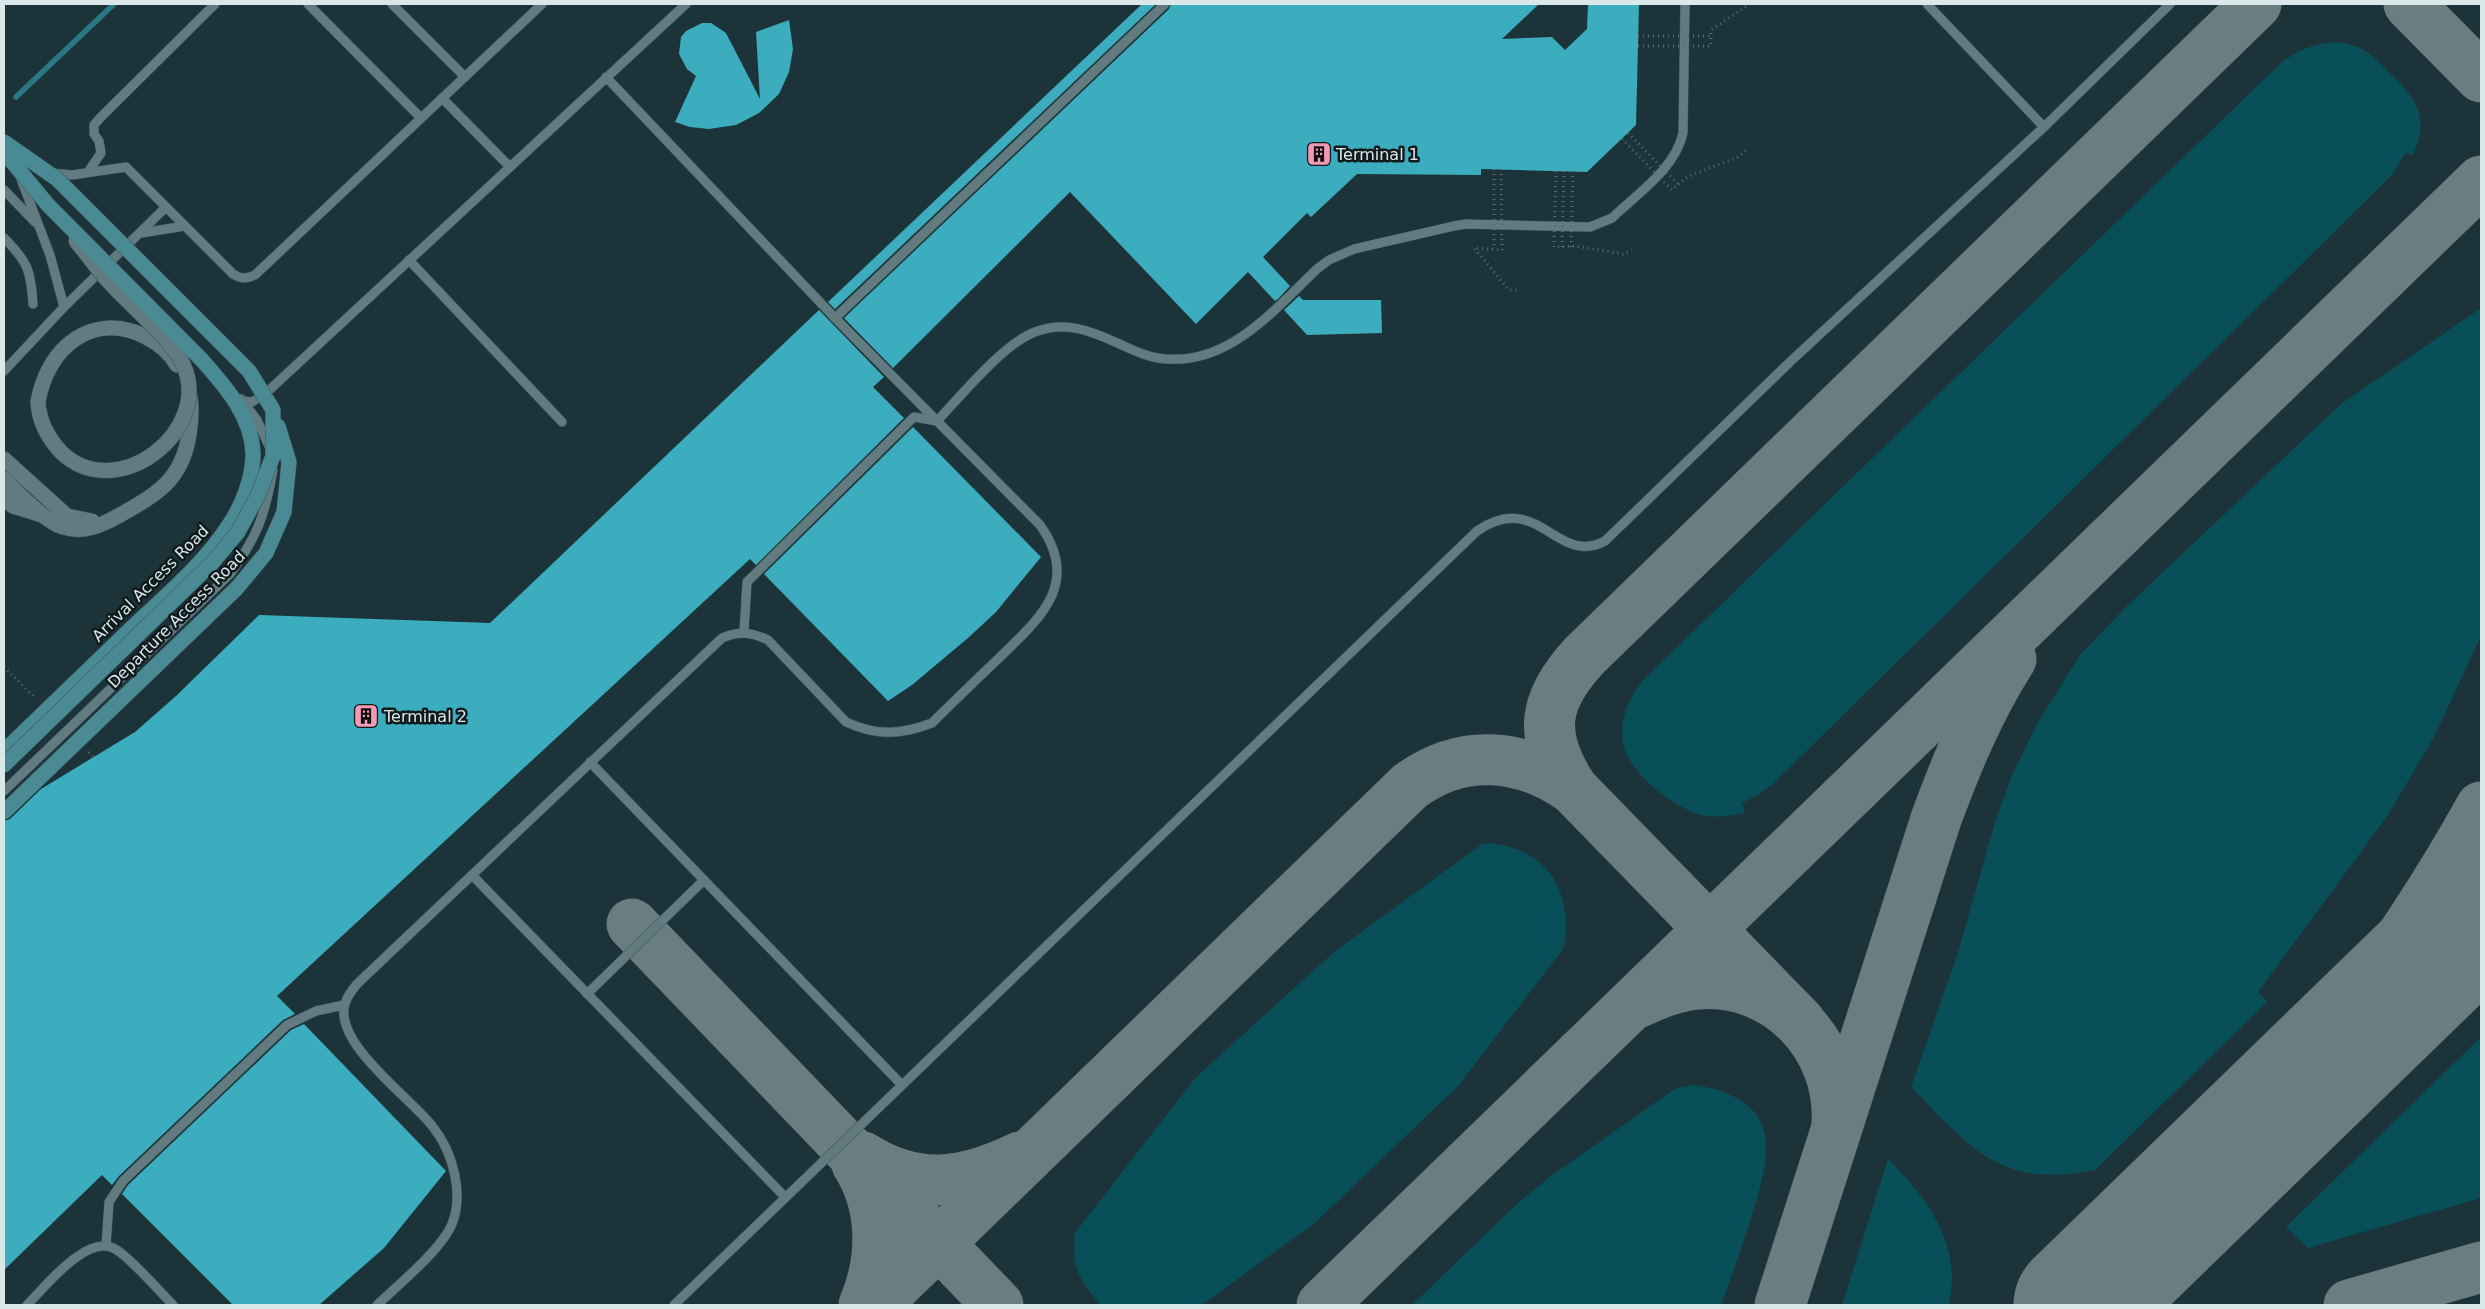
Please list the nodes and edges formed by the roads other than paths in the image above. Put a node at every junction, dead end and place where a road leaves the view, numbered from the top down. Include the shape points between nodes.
1 (215, 4) edge
2 (308, 4) edge
3 (392, 4) edge
4 (542, 4) edge
5 (686, 4) edge
6 (1165, 4) edge
7 (1685, 4) edge
8 (1927, 4) edge
9 (2170, 4) edge
10 (465, 76) junction
11 (606, 77) junction
12 (442, 98) junction
13 (421, 118) junction
14 (2044, 127) junction
15 (4, 137) edge
16 (4, 142) edge
17 (7, 155) edge
18 (510, 167) junction
19 (88, 172) junction
20 (4, 190) edge
21 (48, 205) junction
22 (166, 208) junction
23 (185, 226) junction
24 (40, 228) junction
25 (140, 233) junction
26 (4, 238) edge
27 (410, 260) junction
28 (34, 304) dead end
29 (64, 307) junction
30 (835, 318) junction
31 (4, 371) edge
32 (224, 385) junction
33 (243, 401) junction
34 (272, 410) junction
35 (937, 421) junction
36 (562, 422) dead end
37 (4, 459) edge
38 (4, 479) edge
39 (4, 499) edge
40 (48, 518) junction
41 (113, 519) junction
42 (744, 632) junction
43 (4, 751) edge
44 (590, 762) junction
45 (4, 765) edge
46 (4, 791) edge
47 (4, 812) edge
48 (472, 875) junction
49 (704, 880) junction
50 (587, 994) junction
51 (344, 1005) junction
52 (901, 1084) junction
53 (785, 1197) junction
54 (106, 1246) junction
55 (27, 1305) edge
56 (173, 1305) edge
57 (377, 1305) edge
58 (674, 1305) edge

1 - 19 lane via 94,125 101,153
2 - 13 lane
3 - 10 lane
4 - 10 lane
5 - 11 lane
6 - 30 lane
7 - 35 lane via 1683,134 1680,144 1665,168 1612,218 1590,227 1466,224 1354,249 1317,269 1245,336 1218,350 1188,358 1158,358 1142,354 1082,329 1042,330 1020,339 1006,351
8 - 14 lane
9 - 14 lane
10 - 12 lane
11 - 18 lane
11 - 30 lane
12 - 13 lane
12 - 18 lane
13 - 23 lane via 255,275 240,278 233,274
14 - 52 lane via 1800,353 1605,540 1587,547 1569,544 1536,524 1507,518 1496,519 1478,531
15 - 17 lane
16 - 34 street, Departure Access Road, bridge via 57,179 249,371
17 - 19 lane via 41,172
17 - 21 street, Arrival Access Road, bridge
17 - 24 lane
18 - 27 lane
19 - 22 lane via 126,168
20 - 24 lane
21 - 32 street, Arrival Access Road, bridge
21 - 41 street, bridge via 109,283 177,355 190,382 190,399 184,416 164,445 135,466 98,471 82,467 53,443 38,413 43,378 55,358 78,337 92,330 121,328 163,348 184,375 191,403 190,428 182,462 158,492
22 - 23 lane
22 - 25 lane
23 - 25 lane
24 - 29 lane
25 - 29 lane
26 - 28 lane via 20,254 31,276
27 - 33 lane via 266,394 252,402
27 - 36 lane
29 - 31 lane
30 - 35 lane
32 - 33 lane
32 - 43 street, Arrival Access Road via 246,418 253,454 248,486 230,524 177,585
33 - 46 lane, bridge via 267,439 274,466 266,507 251,544 230,574
34 - 45 street, bridge via 273,456 258,495 238,532 184,591
34 - 47 street, Departure Access Road, bridge via 289,462 284,512 266,553 237,588
35 - 42 lane via 914,417 747,582
35 - 42 lane via 1051,540 1057,556 1058,576 1053,594 1032,626 932,722 894,734 862,729 846,722 768,640
37 - 41 street via 67,516 91,521
38 - 40 street
39 - 40 street via 13,506
40 - 41 street via 61,527 78,530 96,527
42 - 44 lane via 722,638 711,646
44 - 48 lane
44 - 49 lane
48 - 50 lane
48 - 51 lane via 357,984
49 - 50 lane
49 - 52 lane
50 - 53 lane
51 - 54 lane via 316,1011 288,1025 123,1182 110,1202
51 - 57 lane via 347,1027 354,1042 443,1140 456,1183 452,1223 445,1238
52 - 53 lane
53 - 58 lane
54 - 55 lane via 92,1247 78,1256
54 - 56 lane via 115,1248

